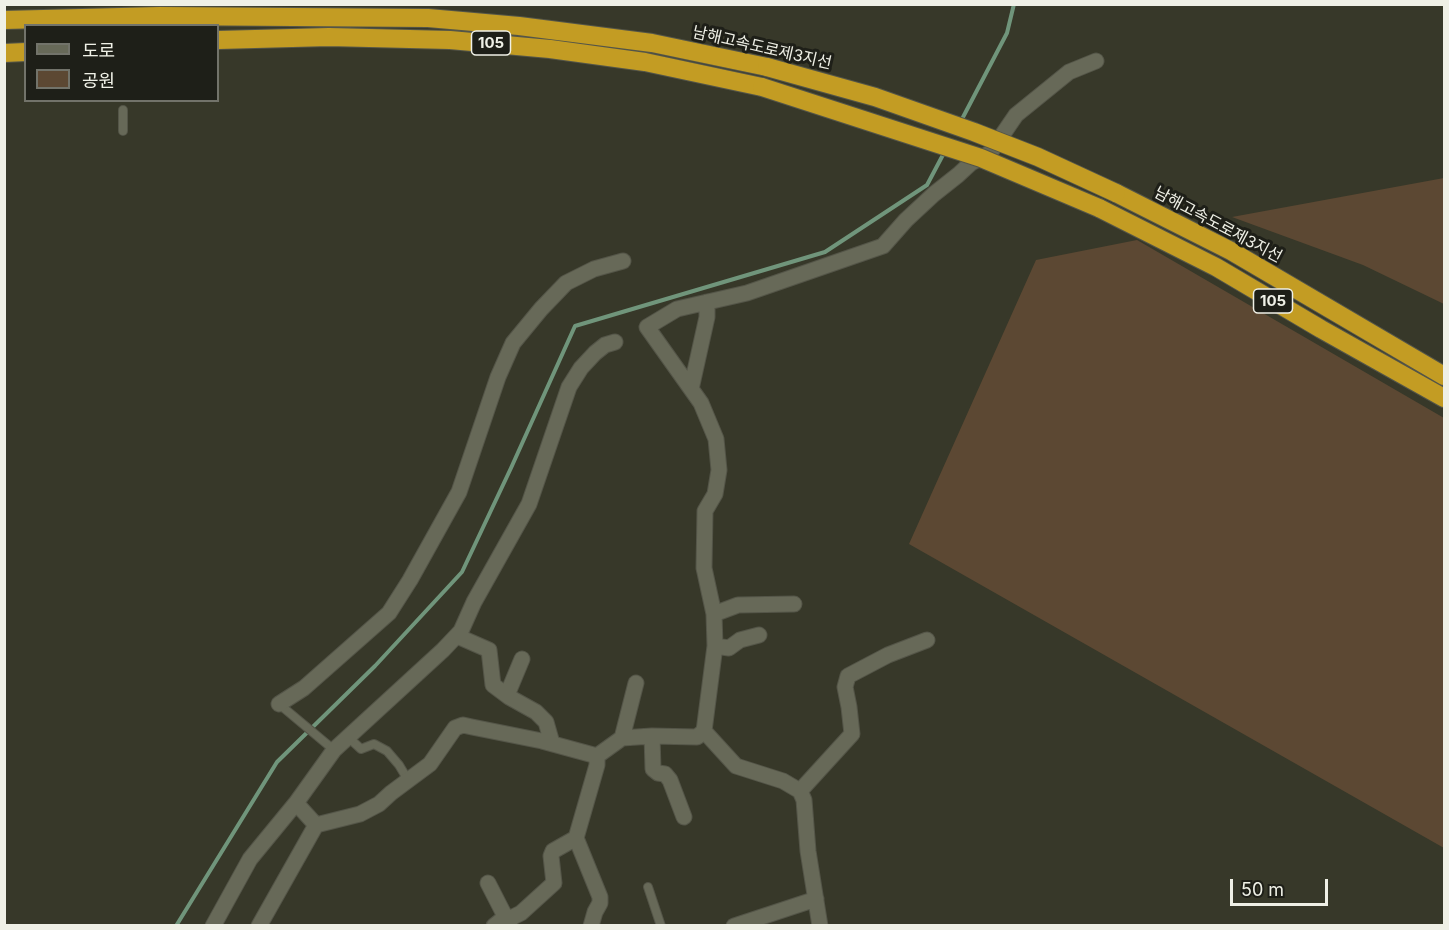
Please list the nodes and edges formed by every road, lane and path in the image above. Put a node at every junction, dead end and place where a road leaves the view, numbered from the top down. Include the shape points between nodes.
1 (4, 20) edge
2 (219, 40) edge
3 (24, 52) edge
4 (4, 53) edge
5 (1096, 61) dead end
6 (123, 110) dead end
7 (123, 131) dead end
8 (623, 261) dead end
9 (707, 302) junction
10 (615, 342) dead end
11 (1444, 376) edge
12 (691, 389) junction
13 (1444, 398) edge
14 (794, 604) dead end
15 (714, 614) junction
16 (759, 635) dead end
17 (457, 636) junction
18 (927, 640) dead end
19 (715, 646) junction
20 (522, 659) dead end
21 (636, 683) dead end
22 (507, 695) junction
23 (279, 704) joint
24 (704, 731) junction
25 (652, 736) junction
26 (348, 737) junction
27 (622, 738) junction
28 (552, 743) junction
29 (334, 750) junction
30 (597, 756) junction
31 (408, 780) junction
32 (800, 791) junction
33 (296, 802) junction
34 (684, 817) dead end
35 (316, 825) junction
36 (576, 838) junction
37 (488, 884) dead end
38 (648, 887) dead end
39 (816, 899) junction
40 (503, 923) edge
41 (213, 926) edge
42 (259, 926) edge
43 (591, 926) edge
44 (661, 926) edge
45 (734, 926) edge
46 (820, 926) edge

1 - 11 highway, 남해고속도로제3지선 / 105, bridge via 160,16 428,18 652,44 767,67 875,97 1038,157 1231,251
2 - 13 highway, 105, bridge via 450,40 645,62 762,87 981,158 1099,208 1216,267
3 - 4 highway
5 - 9 street via 1069,72 1016,115 990,153 970,163 934,194 883,246 747,293
6 - 7 lane
8 - 23 street via 566,283 513,343 459,492 389,614 304,688
9 - 12 street
9 - 12 street via 677,309 647,327
10 - 17 street via 595,353 568,387 529,504
12 - 15 street via 716,439 719,470 716,494 705,511 704,568
14 - 15 street via 738,605
15 - 19 street
16 - 19 street via 729,648
17 - 22 street via 489,650 494,685
17 - 26 street
18 - 32 street via 848,676 845,687 852,734
19 - 24 street
20 - 22 street
21 - 27 street
22 - 28 street via 546,722
23 - 29 lane
24 - 25 street via 697,737
24 - 32 street via 735,766 783,781
25 - 27 street
25 - 34 street via 653,769 670,780
26 - 29 street
26 - 31 lane via 361,749 374,744 387,750
27 - 30 street
28 - 30 street
28 - 31 street via 463,725 455,728 430,764
29 - 33 street
30 - 36 street
31 - 35 street via 360,814
32 - 39 street
33 - 35 street
33 - 41 street via 250,859
35 - 42 street
36 - 40 street via 553,851 554,883 521,913
36 - 43 street via 600,897
37 - 40 street
38 - 44 lane
39 - 45 street
39 - 46 street

